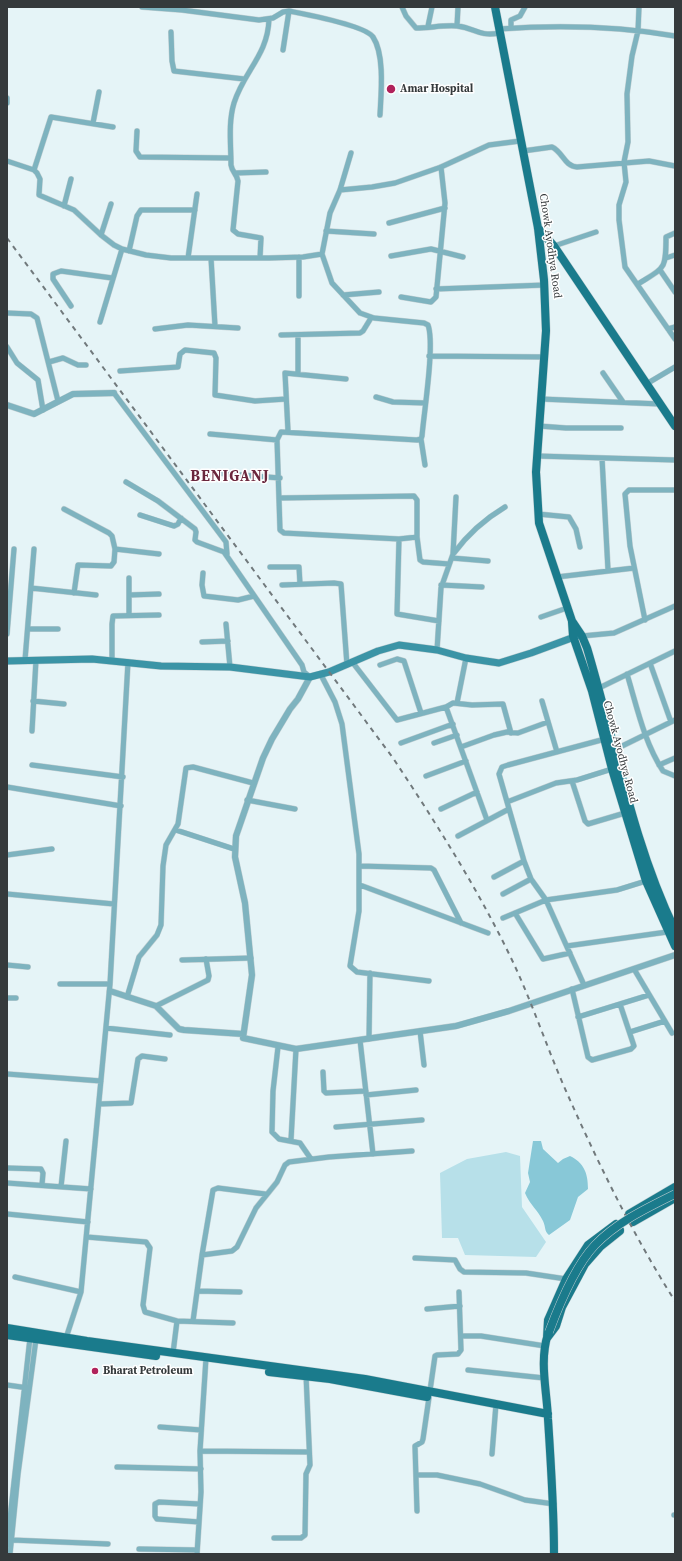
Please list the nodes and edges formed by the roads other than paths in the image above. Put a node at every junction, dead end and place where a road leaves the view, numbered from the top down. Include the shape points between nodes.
1 (142, 7) edge
2 (306, 7) edge
3 (402, 7) edge
4 (432, 7) edge
5 (458, 7) edge
6 (495, 7) edge
7 (525, 7) edge
8 (639, 7) edge
9 (177, 8) edge
10 (190, 9) edge
11 (289, 11) junction
12 (305, 14) junction
13 (269, 19) junction
14 (428, 26) junction
15 (457, 26) junction
16 (511, 28) junction
17 (638, 30) junction
18 (499, 31) junction
19 (171, 32) dead end
20 (675, 36) edge
21 (283, 50) dead end
22 (244, 79) junction
23 (99, 92) dead end
24 (7, 98) edge
25 (7, 103) edge
26 (380, 115) dead end
27 (93, 123) junction
28 (113, 127) dead end
29 (137, 130) dead end
30 (520, 141) junction
31 (523, 151) junction
32 (351, 153) dead end
33 (231, 158) junction
34 (675, 160) edge
35 (7, 161) edge
36 (624, 162) junction
37 (673, 165) edge
38 (440, 167) junction
39 (34, 170) junction
40 (266, 172) dead end
41 (236, 173) junction
42 (71, 178) dead end
43 (340, 190) junction
44 (197, 194) dead end
45 (111, 204) dead end
46 (64, 206) junction
47 (445, 208) junction
48 (195, 210) junction
49 (389, 223) dead end
50 (538, 228) junction
51 (326, 231) junction
52 (596, 232) dead end
53 (675, 233) edge
54 (374, 234) dead end
55 (101, 235) junction
56 (554, 246) junction
57 (122, 249) junction
58 (441, 250) junction
59 (129, 251) junction
60 (322, 254) junction
61 (675, 255) edge
62 (391, 256) dead end
63 (299, 257) junction
64 (463, 257) dead end
65 (188, 258) junction
66 (211, 258) junction
67 (260, 258) junction
68 (666, 258) junction
69 (660, 270) junction
70 (112, 278) junction
71 (638, 284) junction
72 (545, 285) junction
73 (436, 289) junction
74 (379, 292) dead end
75 (675, 292) edge
76 (343, 295) junction
77 (299, 296) dead end
78 (401, 297) dead end
79 (71, 306) dead end
80 (7, 313) edge
81 (371, 318) junction
82 (100, 322) dead end
83 (216, 326) junction
84 (675, 327) edge
85 (238, 328) dead end
86 (154, 329) dead end
87 (668, 329) junction
88 (281, 335) dead end
89 (298, 335) junction
90 (675, 339) edge
91 (7, 347) edge
92 (430, 356) junction
93 (545, 357) junction
94 (49, 362) junction
95 (86, 365) dead end
96 (675, 367) edge
97 (120, 371) dead end
98 (298, 373) junction
99 (603, 373) dead end
100 (346, 379) dead end
101 (648, 383) junction
102 (114, 393) joint
103 (376, 397) dead end
104 (286, 399) junction
105 (541, 399) junction
106 (58, 401) junction
107 (623, 402) junction
108 (425, 403) junction
109 (660, 404) junction
110 (7, 405) edge
111 (43, 410) junction
112 (539, 426) junction
113 (675, 426) edge
114 (621, 428) dead end
115 (288, 431) junction
116 (210, 434) dead end
117 (421, 439) junction
118 (277, 440) junction
119 (537, 456) junction
120 (602, 458) junction
121 (675, 460) edge
122 (425, 464) dead end
123 (215, 472) dead end
124 (280, 478) junction
125 (126, 482) dead end
126 (675, 490) edge
127 (456, 497) dead end
128 (279, 498) junction
129 (505, 507) dead end
130 (64, 509) dead end
131 (538, 514) junction
132 (140, 515) dead end
133 (181, 518) junction
134 (417, 537) junction
135 (399, 539) junction
136 (580, 547) dead end
137 (14, 549) dead end
138 (115, 549) junction
139 (34, 550) dead end
140 (159, 554) dead end
141 (227, 555) junction
142 (452, 556) junction
143 (488, 561) dead end
144 (450, 564) junction
145 (270, 567) dead end
146 (634, 568) junction
147 (608, 570) junction
148 (204, 573) dead end
149 (129, 578) dead end
150 (558, 581) junction
151 (300, 584) junction
152 (282, 585) dead end
153 (441, 585) junction
154 (482, 587) dead end
155 (31, 588) junction
156 (74, 593) junction
157 (159, 594) dead end
158 (96, 595) dead end
159 (129, 595) junction
160 (254, 596) junction
161 (675, 606) edge
162 (568, 608) junction
163 (129, 615) junction
164 (159, 615) dead end
165 (541, 617) dead end
166 (645, 620) junction
167 (439, 621) junction
168 (572, 621) junction
169 (226, 624) dead end
170 (28, 629) junction
171 (58, 629) dead end
172 (7, 634) edge
173 (573, 636) junction
174 (582, 636) junction
175 (228, 641) junction
176 (202, 642) dead end
177 (437, 650) junction
178 (675, 651) edge
179 (466, 658) junction
180 (25, 660) junction
181 (36, 660) junction
182 (7, 661) edge
183 (112, 661) junction
184 (128, 662) junction
185 (650, 663) junction
186 (350, 664) junction
187 (380, 665) dead end
188 (230, 667) junction
189 (627, 674) junction
190 (321, 675) junction
191 (310, 677) junction
192 (596, 689) junction
193 (34, 701) junction
194 (542, 701) dead end
195 (457, 703) junction
196 (64, 704) dead end
197 (446, 707) junction
198 (421, 713) junction
199 (673, 721) edge
200 (548, 722) junction
201 (453, 724) junction
202 (32, 731) dead end
203 (511, 733) junction
204 (457, 735) junction
205 (645, 735) junction
206 (605, 740) junction
207 (401, 743) dead end
208 (434, 743) dead end
209 (461, 747) junction
210 (557, 752) junction
211 (611, 752) junction
212 (675, 758) edge
213 (466, 760) junction
214 (32, 765) dead end
215 (659, 765) junction
216 (612, 769) junction
217 (426, 776) dead end
218 (675, 776) edge
219 (122, 777) junction
220 (572, 781) junction
221 (253, 783) junction
222 (7, 788) edge
223 (477, 792) junction
224 (247, 800) junction
225 (507, 802) junction
226 (121, 806) junction
227 (295, 809) dead end
228 (441, 809) dead end
229 (509, 809) junction
230 (626, 816) junction
231 (487, 820) junction
232 (176, 830) junction
233 (458, 836) dead end
234 (52, 849) dead end
235 (234, 849) junction
236 (7, 855) edge
237 (524, 861) junction
238 (360, 866) junction
239 (494, 877) dead end
240 (531, 880) junction
241 (646, 881) junction
242 (360, 885) junction
243 (7, 894) edge
244 (503, 894) dead end
245 (546, 900) junction
246 (114, 904) junction
247 (515, 913) junction
248 (503, 918) dead end
249 (461, 924) junction
250 (671, 931) edge
251 (488, 933) dead end
252 (567, 946) junction
253 (675, 946) edge
254 (570, 953) junction
255 (675, 955) edge
256 (251, 958) junction
257 (206, 959) junction
258 (182, 960) dead end
259 (7, 965) edge
260 (28, 967) dead end
261 (634, 969) junction
262 (370, 973) junction
263 (429, 981) dead end
264 (60, 984) dead end
265 (110, 984) junction
266 (584, 986) junction
267 (572, 990) junction
268 (110, 991) junction
269 (649, 995) junction
270 (127, 996) junction
271 (7, 998) edge
272 (16, 998) dead end
273 (620, 1004) junction
274 (156, 1006) junction
275 (578, 1017) junction
276 (665, 1021) junction
277 (106, 1028) junction
278 (420, 1031) junction
279 (630, 1032) junction
280 (672, 1033) dead end
281 (243, 1034) junction
282 (170, 1035) dead end
283 (369, 1039) junction
284 (360, 1040) junction
285 (278, 1047) junction
286 (296, 1049) junction
287 (165, 1059) dead end
288 (424, 1065) dead end
289 (323, 1072) dead end
290 (7, 1074) edge
291 (101, 1081) junction
292 (416, 1090) dead end
293 (366, 1093) junction
294 (99, 1104) junction
295 (422, 1120) dead end
296 (370, 1124) junction
297 (336, 1127) dead end
298 (291, 1140) junction
299 (66, 1141) dead end
300 (412, 1151) dead end
301 (373, 1154) junction
302 (311, 1159) junction
303 (7, 1168) edge
304 (7, 1183) edge
305 (42, 1186) junction
306 (61, 1187) junction
307 (675, 1187) edge
308 (91, 1189) junction
309 (265, 1194) junction
310 (675, 1194) edge
311 (675, 1198) edge
312 (7, 1214) edge
313 (88, 1222) junction
314 (86, 1237) junction
315 (202, 1255) junction
316 (415, 1258) dead end
317 (15, 1277) dead end
318 (566, 1280) junction
319 (197, 1291) junction
320 (81, 1292) junction
321 (240, 1292) dead end
322 (459, 1292) dead end
323 (460, 1306) junction
324 (427, 1309) dead end
325 (177, 1321) junction
326 (193, 1321) junction
327 (233, 1323) dead end
328 (7, 1328) edge
329 (7, 1335) edge
330 (548, 1335) junction
331 (461, 1336) junction
332 (66, 1338) junction
333 (33, 1339) junction
334 (545, 1346) junction
335 (173, 1353) junction
336 (206, 1360) junction
337 (468, 1370) dead end
338 (306, 1373) junction
339 (544, 1378) junction
340 (7, 1385) edge
341 (27, 1388) junction
342 (429, 1394) junction
343 (496, 1406) junction
344 (548, 1416) junction
345 (160, 1427) dead end
346 (201, 1430) junction
347 (200, 1451) junction
348 (309, 1452) junction
349 (492, 1454) dead end
350 (117, 1467) dead end
351 (201, 1470) junction
352 (416, 1475) junction
353 (11, 1503) edge
354 (200, 1504) junction
355 (554, 1504) junction
356 (417, 1511) dead end
357 (199, 1522) junction
358 (274, 1538) dead end
359 (12, 1540) junction
360 (108, 1544) dead end
361 (7, 1545) edge
362 (139, 1549) dead end
363 (197, 1552) edge
364 (10, 1554) edge
365 (554, 1554) edge

1 - 9 street
2 - 12 street
3 - 14 street via 416,28
4 - 14 street
5 - 15 street
6 - 18 main road, Chowk Ayodhya Road
7 - 16 street via 520,16 511,20
8 - 17 street
9 - 10 street
10 - 13 street via 245,19
11 - 12 street
11 - 13 street
11 - 21 street
12 - 26 street via 359,28 373,37 381,67
13 - 22 street via 262,53
14 - 15 street
15 - 18 street via 485,35
16 - 17 street via 558,26
16 - 18 street
17 - 20 street
17 - 36 street via 627,94 628,142
18 - 30 main road, Chowk Ayodhya Road
19 - 22 street via 174,71
22 - 33 street via 232,112
23 - 27 street
24 - 25 street
27 - 28 street
27 - 39 street via 51,117
29 - 33 street via 136,151 140,157
30 - 31 main road, Chowk Ayodhya Road
30 - 38 street via 489,145
31 - 36 street via 552,147 572,166
31 - 50 main road, Chowk Ayodhya Road
32 - 43 street
33 - 41 street via 231,169
34 - 37 street
35 - 39 street
36 - 37 street via 649,161
36 - 71 street via 626,182 619,205 619,220 625,267
38 - 43 street via 394,183 372,188
38 - 47 street via 445,191
39 - 46 street via 40,179 39,195
40 - 41 street
41 - 67 street via 238,181 233,230 238,234 261,238
42 - 46 street
43 - 51 street via 330,213
44 - 48 street
45 - 55 street
46 - 55 street via 79,214
47 - 49 street
47 - 58 street
48 - 59 street via 140,210
48 - 65 street
50 - 56 main road
50 - 72 main road, Chowk Ayodhya Road
51 - 54 street
51 - 60 street
52 - 56 street
53 - 68 street via 666,237
55 - 57 street
56 - 101 main road
57 - 59 street
57 - 70 street
58 - 62 street via 424,250
58 - 64 street
58 - 73 street
59 - 65 street via 171,258
60 - 63 street
60 - 76 street via 332,283
61 - 68 street
63 - 67 street
63 - 77 street
65 - 66 street
66 - 67 street
66 - 83 street
68 - 69 street
69 - 71 street
69 - 75 street
70 - 79 street via 61,271 53,274 53,279
70 - 82 street
71 - 87 street
72 - 73 street
72 - 93 main road, Chowk Ayodhya Road
73 - 78 street via 436,297 431,302
74 - 76 street
76 - 81 street via 360,313
80 - 94 street via 35,316
81 - 89 street via 360,333
81 - 92 street via 428,325
83 - 85 street
83 - 86 street via 188,325
84 - 87 street
87 - 90 street
88 - 89 street
89 - 98 street
91 - 111 street via 17,363 38,380
92 - 93 street
92 - 108 street
93 - 105 main road, Chowk Ayodhya Road
94 - 95 street via 63,358 78,366
94 - 106 street
96 - 101 street
97 - 104 street via 178,368 180,354 185,350 214,353 215,395 255,401
98 - 100 street
98 - 104 street via 285,373
99 - 107 street
101 - 109 main road
102 - 106 street via 73,394
102 - 141 street via 226,542
103 - 108 street via 393,402
104 - 115 street
105 - 107 street
105 - 112 main road, Chowk Ayodhya Road
106 - 111 street
107 - 109 street
108 - 117 street
109 - 113 main road
110 - 111 street via 34,414
112 - 114 street
112 - 119 main road, Chowk Ayodhya Road
115 - 117 street
115 - 118 street via 281,432
116 - 118 street
117 - 122 street
118 - 124 street
119 - 120 street
119 - 131 main road, Chowk Ayodhya Road
120 - 121 street
120 - 147 street
123 - 124 street
124 - 128 street
125 - 133 street
126 - 146 street via 626,491
127 - 142 street
128 - 134 street via 414,496 417,500
128 - 135 street via 281,532
129 - 142 street via 483,522
130 - 138 street via 109,533
131 - 136 street via 569,517 576,529
131 - 150 main road, Chowk Ayodhya Road via 543,538
132 - 133 street via 174,526
133 - 141 street via 196,532 197,542
134 - 135 street
134 - 144 street via 420,560
135 - 167 street via 397,614
137 - 172 street
138 - 140 street
138 - 156 street via 114,562 111,566 78,565
139 - 155 street
141 - 160 street
142 - 143 street
142 - 144 street
144 - 153 street
145 - 151 street via 299,567
146 - 147 street
146 - 166 street
147 - 150 street
148 - 160 street via 204,596 238,600
149 - 159 street
150 - 162 main road, Chowk Ayodhya Road
151 - 152 street
151 - 186 street via 341,584
153 - 154 street
153 - 167 street
155 - 156 street
155 - 170 street
156 - 158 street
157 - 159 street
159 - 163 street
160 - 191 street via 302,665 304,672
161 - 166 street
162 - 165 street
162 - 168 main road, Chowk Ayodhya Road
163 - 164 street
163 - 183 street via 116,615 112,618
166 - 174 street via 614,633
167 - 177 street
168 - 173 main road
168 - 174 main road
169 - 175 street
170 - 171 street
170 - 180 street
173 - 174 main road
173 - 179 main road via 509,661 490,663
173 - 192 main road
174 - 192 main road
175 - 176 street
175 - 188 street
177 - 179 main road
177 - 186 main road via 399,645
178 - 185 street
179 - 195 street
180 - 181 main road
180 - 182 main road
181 - 183 main road
181 - 193 street
183 - 184 main road
184 - 188 main road via 161,666
184 - 219 street
185 - 189 street
185 - 199 street
186 - 190 main road
186 - 198 street via 395,718
187 - 198 street via 398,659 404,661
188 - 191 main road
189 - 192 street
189 - 205 street
190 - 191 main road
190 - 238 street via 335,702 342,724
191 - 221 street via 272,739
192 - 206 main road, Chowk Ayodhya Road
192 - 211 main road
193 - 196 street
193 - 202 street
194 - 200 street
195 - 197 street via 448,704
195 - 203 street via 472,706 503,704
197 - 198 street
197 - 201 street
199 - 205 street
200 - 203 street
200 - 210 street
201 - 204 street
201 - 207 street
203 - 209 street via 494,735
204 - 208 street
204 - 209 street
205 - 211 street
205 - 215 street
206 - 210 street
206 - 211 main road, Chowk Ayodhya Road
209 - 213 street
210 - 225 street via 502,767 499,774
211 - 216 main road, Chowk Ayodhya Road
211 - 250 main road
212 - 215 street
213 - 217 street
213 - 223 street
214 - 219 street
215 - 218 street via 663,771
216 - 220 street
216 - 230 main road, Chowk Ayodhya Road
219 - 226 street
220 - 225 street via 556,783
220 - 230 street via 588,824
221 - 224 street
221 - 232 street via 193,767 186,768
222 - 226 street
223 - 228 street
223 - 231 street
224 - 227 street
224 - 235 street
225 - 229 street
226 - 246 street
229 - 231 street
229 - 237 street
230 - 241 main road, Chowk Ayodhya Road
231 - 233 street
232 - 235 street
232 - 270 street via 169,838 163,866 160,928 139,957
234 - 236 street
235 - 256 street via 245,902
237 - 239 street
237 - 240 street
238 - 242 street
238 - 249 street via 431,868
240 - 244 street
240 - 245 street
241 - 245 street via 617,890
241 - 250 main road, Chowk Ayodhya Road
242 - 249 street
242 - 262 street via 359,912 350,962 352,969
243 - 246 street
245 - 247 street
245 - 252 street
246 - 265 street
247 - 248 street
247 - 254 street via 543,959
249 - 251 street
250 - 252 street
250 - 253 main road
252 - 254 street
254 - 266 street
255 - 261 street
256 - 257 street
256 - 281 street via 252,987
257 - 258 street
257 - 274 street via 208,980
259 - 260 street
261 - 266 street
261 - 269 street
262 - 263 street
262 - 283 street
264 - 265 street
265 - 268 street
266 - 267 street
267 - 275 street
267 - 278 street via 485,1019
268 - 270 street
268 - 277 street
269 - 273 street
269 - 276 street
270 - 274 street
271 - 272 street
273 - 275 street
273 - 279 street
274 - 281 street via 184,1030
275 - 279 street via 588,1057 592,1060 633,1048
276 - 279 street
276 - 280 street
277 - 282 street
277 - 291 street
278 - 283 street
278 - 288 street
281 - 285 street via 243,1038
283 - 284 street
284 - 286 street
284 - 293 street
285 - 286 street
285 - 298 street via 272,1128 275,1136
286 - 298 street
287 - 294 street via 142,1056 138,1059 131,1103
289 - 293 street via 326,1093
290 - 291 street
291 - 294 street
292 - 293 street
293 - 296 street
294 - 308 street
295 - 296 street
296 - 297 street
296 - 301 street
298 - 302 street via 300,1143
299 - 306 street
300 - 301 street
301 - 302 street
302 - 309 street via 285,1164 277,1182
303 - 305 street via 41,1169
304 - 305 street
305 - 306 street
306 - 308 street
307 - 311 main road via 628,1214 629,1218 633,1222
308 - 313 street
309 - 315 street via 237,1247
309 - 315 street via 218,1188 213,1190
310 - 330 main road, bridge via 635,1214 595,1246 573,1279 554,1316
312 - 313 street
313 - 314 street
314 - 320 street
314 - 325 street via 146,1242 150,1248 144,1310
315 - 319 street
316 - 318 street via 455,1260 464,1272 526,1273
317 - 320 street
318 - 330 main road via 548,1320
318 - 330 main road via 588,1245 616,1224 620,1231 600,1247 585,1264 562,1307 556,1326
319 - 321 street
319 - 326 street
320 - 332 street
322 - 323 street
323 - 324 street
323 - 331 street
325 - 326 street
325 - 335 street
326 - 327 street
328 - 332 main road
329 - 333 main road
330 - 334 main road
331 - 334 street via 481,1336
331 - 342 street via 461,1350 458,1354 434,1356
332 - 335 main road
333 - 336 main road
333 - 341 street
334 - 339 main road
335 - 336 main road
336 - 338 main road
336 - 346 street
337 - 339 street
338 - 342 main road via 365,1379
338 - 348 street
339 - 344 main road
340 - 341 street
341 - 353 street
342 - 343 main road
342 - 352 street via 423,1439 415,1446
343 - 344 main road
343 - 349 street
344 - 355 main road
345 - 346 street
346 - 347 street
347 - 348 street
347 - 351 street
348 - 358 street via 305,1535 301,1538
350 - 351 street
351 - 354 street
352 - 355 street via 437,1475 480,1484 524,1500
352 - 356 street
353 - 359 street
353 - 361 street
354 - 357 street
354 - 357 street via 155,1504 155,1516 158,1519
355 - 365 main road
357 - 363 street
359 - 360 street
359 - 364 street
362 - 363 street

